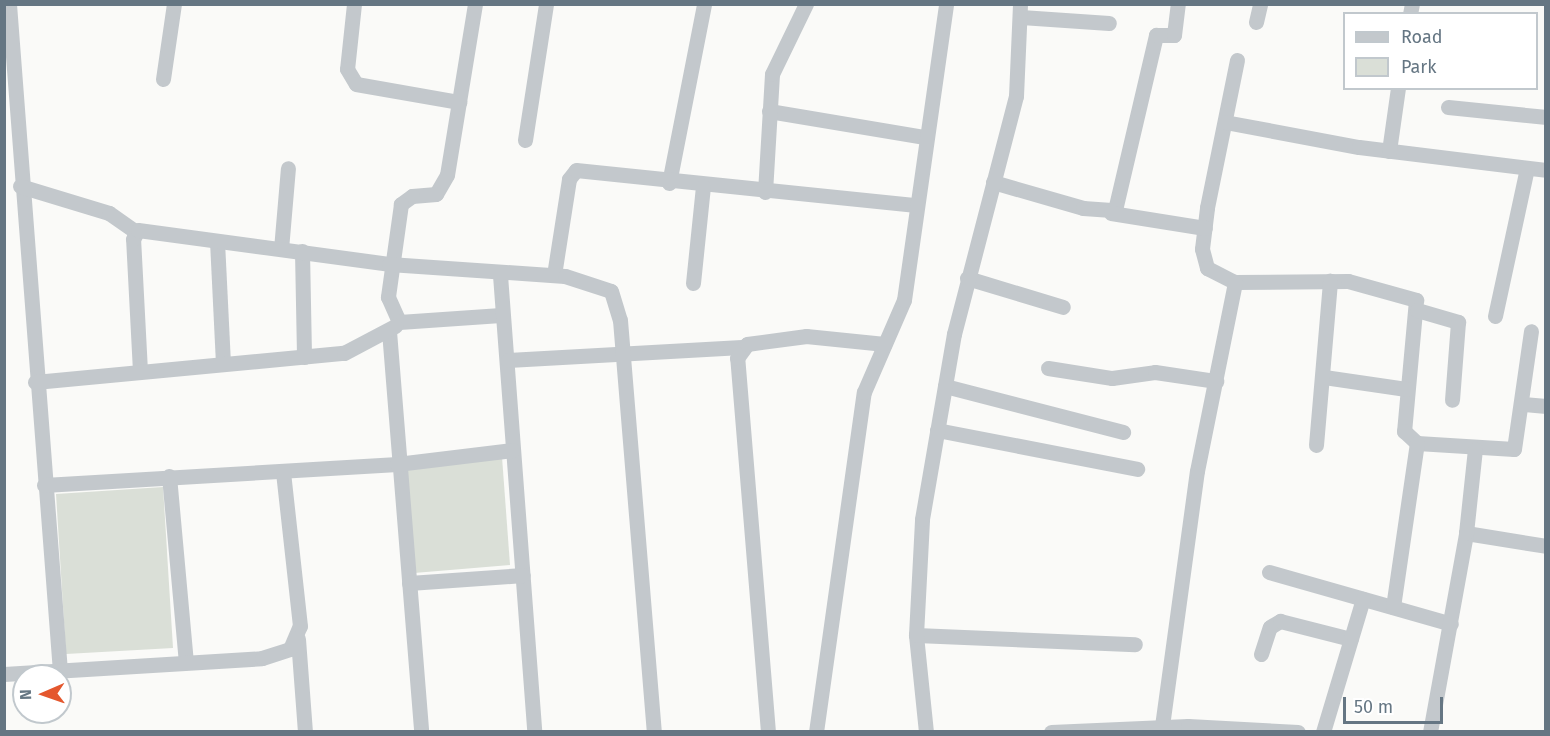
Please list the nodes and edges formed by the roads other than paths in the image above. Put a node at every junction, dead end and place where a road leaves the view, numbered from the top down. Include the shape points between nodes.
1 (9, 4) edge
2 (174, 4) edge
3 (354, 4) edge
4 (475, 4) edge
5 (546, 4) edge
6 (704, 4) edge
7 (806, 4) edge
8 (946, 4) edge
9 (1178, 4) edge
10 (1260, 4) edge
11 (1020, 11) edge
12 (1256, 22) dead end
13 (1109, 23) dead end
14 (1237, 60) dead end
15 (163, 79) dead end
16 (1398, 90) edge
17 (459, 102) junction
18 (1448, 107) dead end
19 (769, 111) junction
20 (1545, 117) edge
21 (1225, 122) junction
22 (925, 137) junction
23 (525, 140) dead end
24 (1389, 151) junction
25 (288, 168) dead end
26 (1527, 168) junction
27 (1545, 170) edge
28 (993, 182) junction
29 (669, 183) junction
30 (20, 186) junction
31 (703, 187) junction
32 (765, 192) junction
33 (916, 206) junction
34 (1111, 213) junction
35 (1205, 228) junction
36 (135, 231) junction
37 (217, 241) junction
38 (281, 249) junction
39 (302, 251) junction
40 (389, 264) junction
41 (500, 275) junction
42 (554, 275) junction
43 (967, 278) junction
44 (1330, 281) junction
45 (1235, 282) junction
46 (693, 283) dead end
47 (1063, 307) dead end
48 (1417, 310) junction
49 (501, 315) junction
50 (1495, 316) dead end
51 (394, 326) junction
52 (1531, 331) dead end
53 (885, 344) junction
54 (742, 347) junction
55 (623, 354) junction
56 (304, 357) junction
57 (508, 360) junction
58 (223, 363) junction
59 (1048, 368) dead end
60 (140, 371) junction
61 (1324, 376) junction
62 (1216, 381) junction
63 (35, 382) junction
64 (945, 386) junction
65 (1406, 389) junction
66 (1452, 400) dead end
67 (1523, 404) junction
68 (1545, 406) edge
69 (937, 430) junction
70 (1123, 432) dead end
71 (1417, 443) junction
72 (1316, 445) dead end
73 (1475, 449) junction
74 (512, 450) junction
75 (398, 464) junction
76 (1137, 469) dead end
77 (283, 472) junction
78 (169, 476) junction
79 (44, 485) junction
80 (1466, 533) junction
81 (1545, 546) edge
82 (1269, 573) dead end
83 (523, 575) junction
84 (409, 584) junction
85 (1363, 599) junction
86 (1393, 607) junction
87 (1451, 624) junction
88 (916, 635) junction
89 (298, 639) junction
90 (1351, 639) junction
91 (1135, 644) dead end
92 (1261, 654) dead end
93 (186, 662) junction
94 (59, 664) edge
95 (72, 670) edge
96 (1162, 726) junction
97 (1218, 729) edge
98 (1293, 731) edge
99 (305, 732) edge
100 (421, 732) edge
101 (534, 732) edge
102 (654, 732) edge
103 (768, 732) edge
104 (816, 732) edge
105 (926, 732) edge
106 (1051, 732) edge
107 (1298, 732) edge
108 (1323, 732) edge
109 (1431, 732) edge

1 - 30 street
2 - 15 street
3 - 17 street via 347,69 357,84
4 - 17 street
5 - 23 street
6 - 29 street
7 - 19 street via 775,62
8 - 22 street
9 - 34 street via 1174,35 1156,35 1120,197
10 - 12 street
11 - 13 street
11 - 28 street via 1017,86
14 - 21 street
16 - 24 street
17 - 40 street via 444,184 436,194 405,198
18 - 20 street
19 - 22 street
19 - 32 street
21 - 24 street
21 - 35 street
22 - 33 street
24 - 26 street
25 - 38 street
26 - 27 street
26 - 50 street
28 - 34 street
28 - 43 street
29 - 31 street
29 - 42 street via 589,169 571,174
30 - 36 street via 109,213
30 - 63 street
31 - 32 street
31 - 46 street
32 - 33 street
33 - 53 street via 904,300
34 - 35 street
35 - 45 street via 1207,268
36 - 37 street
36 - 60 street
37 - 38 street
37 - 58 street
38 - 39 street
39 - 40 street
39 - 56 street
40 - 41 street
40 - 51 street via 388,297
41 - 42 street
41 - 49 street
42 - 55 street via 583,278 611,291 618,302
43 - 47 street
43 - 64 street
44 - 45 street
44 - 48 street via 1406,294 1416,300
44 - 61 street
45 - 62 street
48 - 65 street
48 - 66 street via 1458,322
49 - 51 street
49 - 57 street
51 - 56 street via 361,349
51 - 75 street
52 - 67 street
53 - 54 street via 826,335
53 - 104 street via 864,392
54 - 55 street
54 - 103 street via 737,366
55 - 57 street
55 - 102 street
56 - 58 street
57 - 74 street
58 - 60 street
59 - 62 street via 1120,379 1155,372
60 - 63 street
61 - 65 street
61 - 72 street
62 - 96 street via 1190,515
63 - 79 street
64 - 69 street
64 - 70 street
65 - 71 street via 1404,431
67 - 68 street
67 - 73 street via 1514,449
69 - 76 street
69 - 88 street via 919,546
71 - 73 street
71 - 86 street
73 - 80 street
74 - 75 street
74 - 83 street
75 - 77 street
75 - 84 street
77 - 78 street
77 - 89 street via 299,605
78 - 79 street
78 - 93 street
79 - 94 street
80 - 81 street
80 - 87 street
82 - 85 street
83 - 84 street
83 - 101 street
84 - 100 street
85 - 86 street
85 - 90 street
86 - 87 street
87 - 109 street
88 - 91 street
88 - 105 street
89 - 93 street via 279,655
89 - 99 street
90 - 92 street via 1280,621 1270,627
90 - 108 street
93 - 95 street
96 - 97 street
96 - 106 street
97 - 98 street
98 - 107 street

